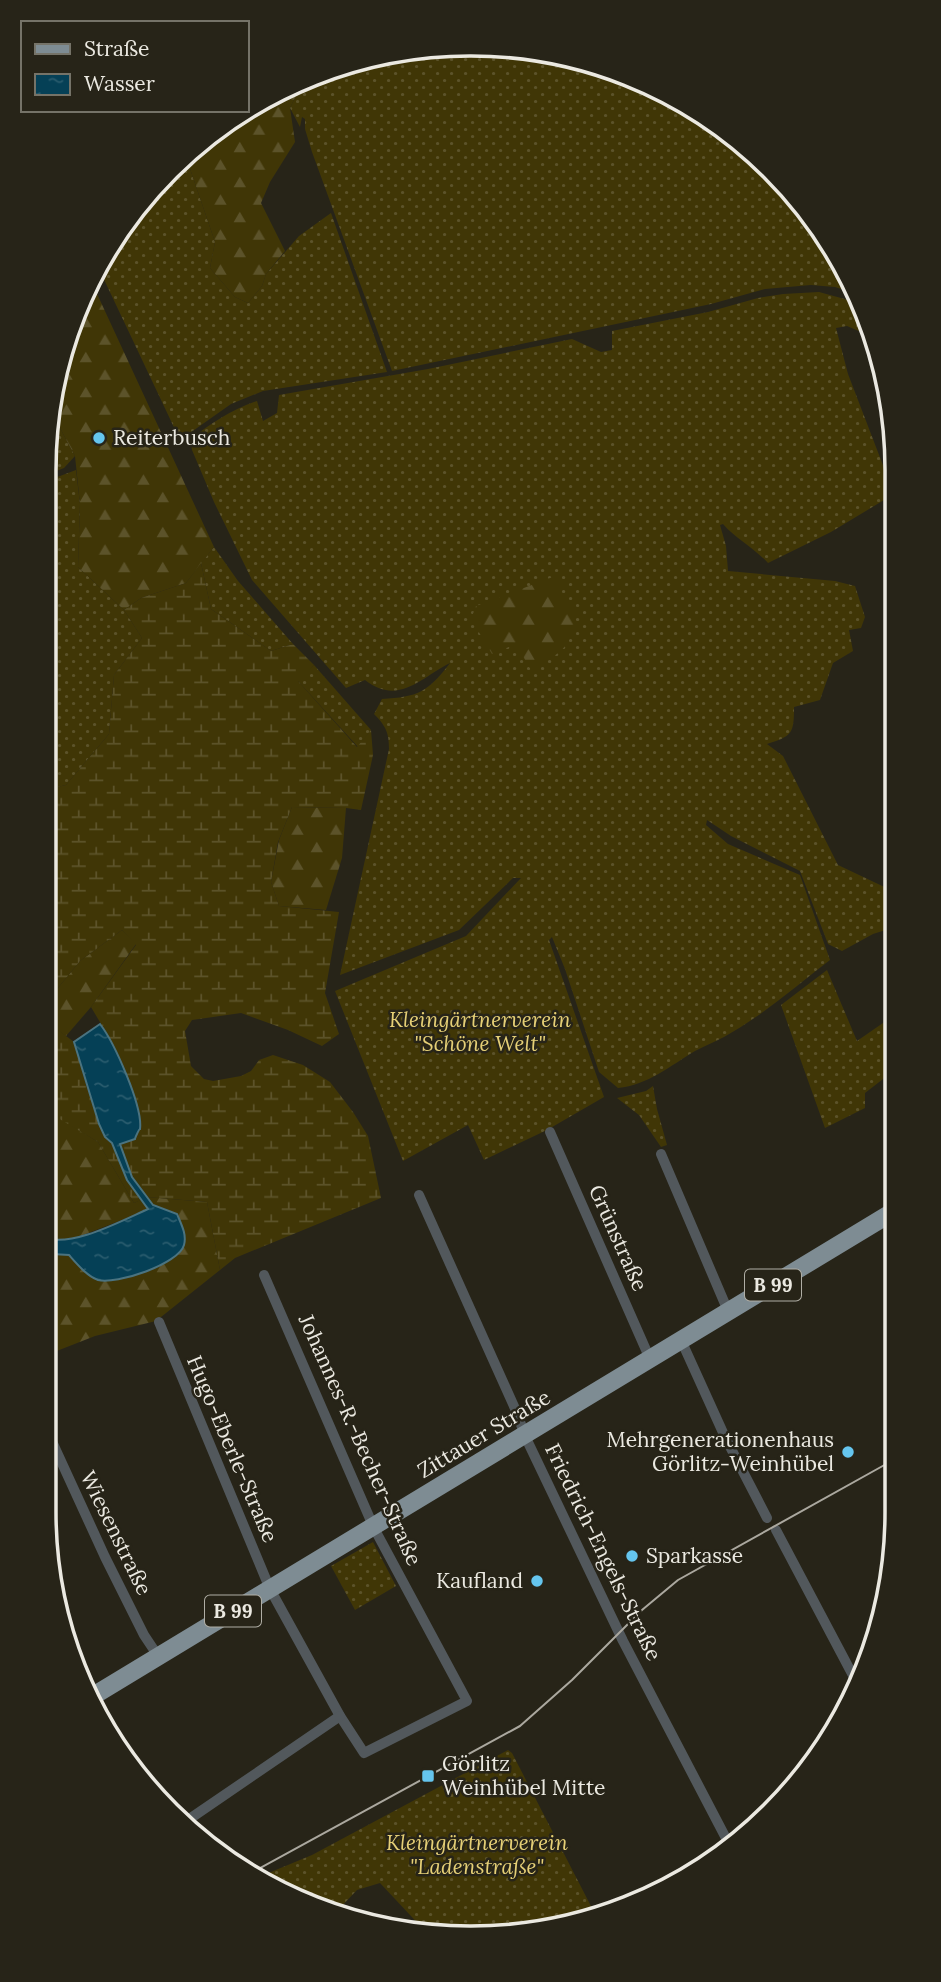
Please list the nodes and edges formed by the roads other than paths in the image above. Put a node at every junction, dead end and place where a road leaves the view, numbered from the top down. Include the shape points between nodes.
1 (550, 1132) dead end
2 (661, 1154) dead end
3 (419, 1195) dead end
4 (885, 1217) edge
5 (264, 1275) dead end
6 (728, 1311) junction
7 (159, 1322) dead end
8 (681, 1340) junction
9 (650, 1359) junction
10 (525, 1436) junction
11 (56, 1450) edge
12 (767, 1518) dead end
13 (374, 1528) junction
14 (776, 1530) dead end
15 (270, 1590) junction
16 (158, 1656) junction
17 (852, 1673) edge
18 (98, 1693) edge
19 (340, 1716) junction
20 (191, 1817) edge
21 (726, 1838) edge

1 - 9 street, Grünstraße
2 - 6 street
3 - 10 street, Friedrich-Engels-Straße
4 - 6 main road, Zittauer Straße / B 99
5 - 13 street, Johannes-R.-Becher-Straße
6 - 8 main road, Zittauer Straße / B 99
7 - 15 street, Hugo-Eberle-Straße
8 - 9 main road, Zittauer Straße / B 99
8 - 12 street
9 - 10 main road, Zittauer Straße / B 99
10 - 13 main road, Zittauer Straße / B 99
10 - 21 street, Friedrich-Engels-Straße via 622,1638
11 - 16 street, Wiesenstraße via 144,1636
13 - 15 main road, Zittauer Straße / B 99
13 - 19 street, Johannes-R.-Becher-Straße via 467,1701 364,1753
14 - 17 street
15 - 16 main road, Zittauer Straße / B 99
15 - 19 street, Johannes-R.-Becher-Straße
16 - 18 main road, Zittauer Straße / B 99
19 - 20 street

